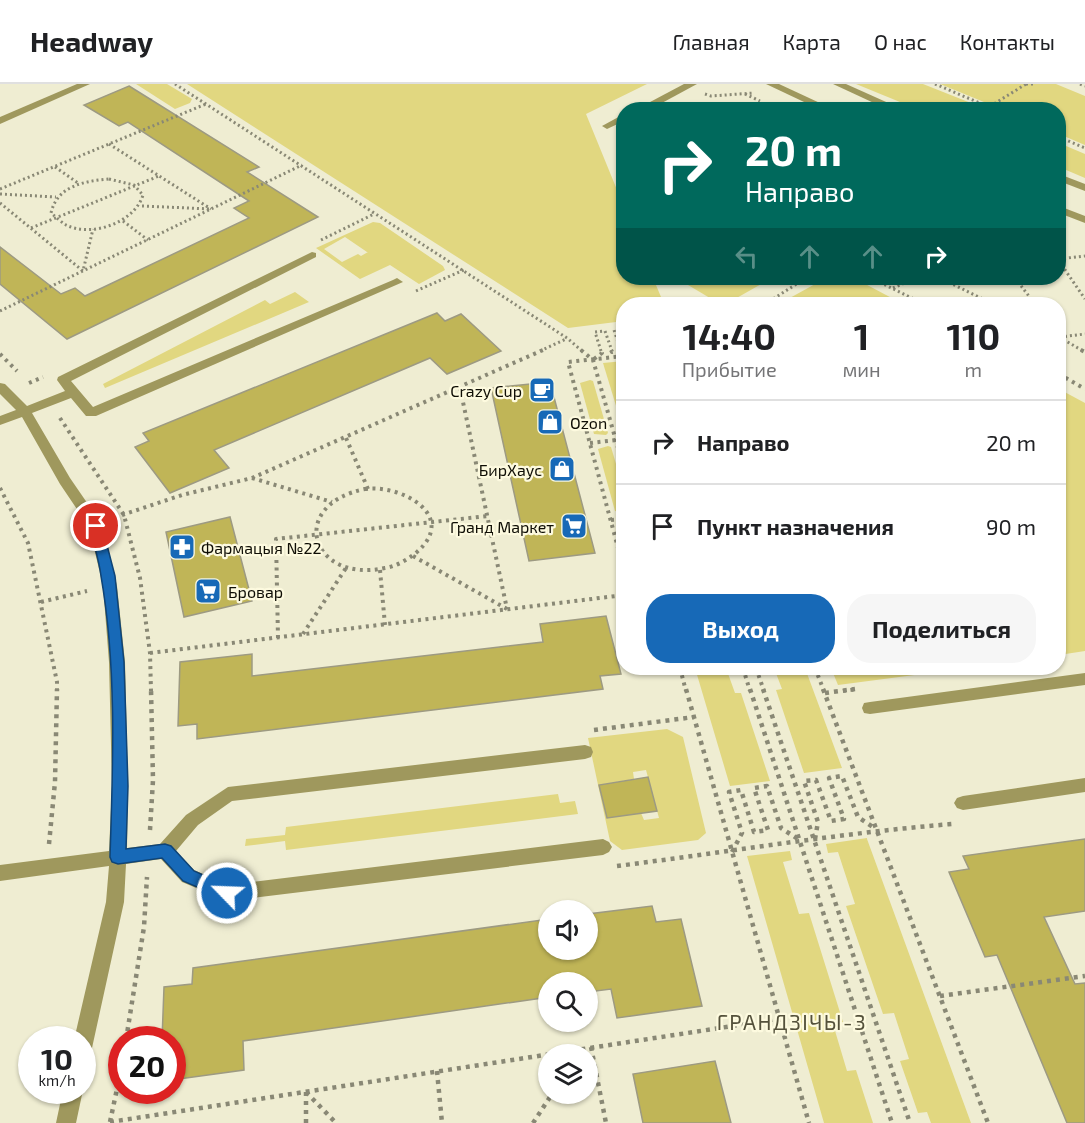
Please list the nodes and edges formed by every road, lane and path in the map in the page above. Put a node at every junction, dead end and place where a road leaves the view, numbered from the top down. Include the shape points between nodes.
1 (86, 84) edge
2 (175, 84) edge
3 (692, 84) edge
4 (771, 84) edge
5 (838, 84) edge
6 (935, 84) edge
7 (1026, 84) edge
8 (1033, 84) edge
9 (1080, 84) edge
10 (1085, 86) edge
11 (701, 92) dead end
12 (755, 93) dead end
13 (656, 102) edge
14 (812, 102) edge
15 (880, 102) edge
16 (977, 102) edge
17 (997, 102) edge
18 (206, 104) junction
19 (0, 121) edge
20 (616, 121) edge
21 (607, 126) dead end
22 (1066, 140) edge
23 (109, 144) junction
24 (1085, 148) edge
25 (302, 165) junction
26 (55, 167) junction
27 (159, 176) junction
28 (1066, 180) edge
29 (78, 184) junction
30 (136, 185) junction
31 (1085, 188) edge
32 (0, 189) edge
33 (0, 194) edge
34 (57, 197) junction
35 (0, 203) edge
36 (142, 206) junction
37 (211, 209) junction
38 (1066, 212) edge
39 (55, 218) junction
40 (1085, 220) edge
41 (123, 221) junction
42 (31, 228) junction
43 (93, 228) junction
44 (148, 240) junction
45 (312, 255) dead end
46 (1085, 256) edge
47 (1066, 259) edge
48 (1066, 270) edge
49 (83, 271) junction
50 (396, 282) dead end
51 (795, 285) edge
52 (886, 285) edge
53 (899, 285) edge
54 (954, 285) edge
55 (1020, 285) edge
56 (892, 288) junction
57 (776, 297) edge
58 (910, 297) edge
59 (979, 297) edge
60 (1030, 297) edge
61 (1085, 298) edge
62 (0, 311) edge
63 (1085, 334) edge
64 (1066, 336) edge
65 (567, 338) junction
66 (1066, 341) edge
67 (616, 352) edge
68 (1085, 352) edge
69 (0, 354) edge
70 (616, 357) edge
71 (593, 360) junction
72 (1066, 378) edge
73 (0, 387) edge
74 (460, 388) junction
75 (1085, 389) edge
76 (72, 393) junction
77 (49, 402) junction
78 (25, 412) junction
79 (0, 421) edge
80 (346, 438) junction
81 (616, 440) joint
82 (590, 443) junction
83 (252, 478) junction
84 (0, 488) edge
85 (368, 489) junction
86 (332, 502) junction
87 (124, 515) junction
88 (488, 516) junction
89 (611, 520) junction
90 (616, 520) edge
91 (430, 523) junction
92 (314, 535) junction
93 (616, 539) edge
94 (414, 556) junction
95 (346, 568) junction
96 (380, 570) junction
97 (616, 596) edge
98 (507, 609) junction
99 (385, 625) junction
100 (303, 634) junction
101 (278, 638) junction
102 (150, 653) junction
103 (682, 675) edge
104 (744, 675) edge
105 (758, 675) edge
106 (818, 675) edge
107 (1085, 678) edge
108 (870, 708) dead end
109 (694, 717) junction
110 (592, 730) dead end
111 (585, 752) dead end
112 (1085, 785) edge
113 (963, 803) dead end
114 (876, 830) junction
115 (815, 840) junction
116 (149, 841) dead end
117 (801, 842) junction
118 (603, 847) dead end
119 (165, 851) junction
120 (49, 852) dead end
121 (732, 852) junction
122 (118, 857) junction
123 (608, 868) dead end
124 (148, 869) dead end
125 (0, 873) edge
126 (1085, 976) edge
127 (940, 996) junction
128 (778, 1019) junction
129 (87, 1026) edge
130 (128, 1026) edge
131 (598, 1046) edge
132 (538, 1057) edge
133 (437, 1071) junction
134 (598, 1082) edge
135 (306, 1092) junction
136 (70, 1104) edge
137 (114, 1104) edge
138 (545, 1104) edge
139 (110, 1122) edge
140 (66, 1123) edge
141 (306, 1123) edge
142 (336, 1123) edge
143 (442, 1123) edge
144 (533, 1123) edge
145 (606, 1123) edge
146 (809, 1123) edge
147 (892, 1123) edge
148 (910, 1123) edge
149 (988, 1123) edge

1 - 19 lane
2 - 18 path
3 - 13 lane
4 - 14 lane
5 - 15 lane
6 - 16 path
7 - 8 path
7 - 17 path
9 - 10 path
11 - 12 path via 711,96
18 - 23 path
18 - 25 path
20 - 21 lane
22 - 24 path
23 - 26 path
23 - 27 path
25 - 37 path
25 - 65 path
26 - 29 path
26 - 32 path
27 - 30 path
27 - 37 path
28 - 31 lane
29 - 30 path via 109,179
29 - 34 path
30 - 36 path via 145,198
30 - 39 path
33 - 34 path
34 - 39 path via 51,213
35 - 42 path
36 - 37 path
36 - 41 path
37 - 44 path
38 - 40 lane
39 - 42 path
39 - 43 path via 65,225
41 - 43 path
41 - 44 path
42 - 49 path
43 - 49 path
44 - 49 path
45 - 76 lane via 63,380
46 - 47 path
48 - 61 path
49 - 62 path
50 - 76 lane via 91,413
51 - 57 path
52 - 56 path
53 - 56 path
54 - 59 path
55 - 60 path
56 - 58 path
63 - 64 path
65 - 71 path
65 - 74 path
66 - 68 path
67 - 71 path via 612,352 604,331 595,332 602,353
69 - 77 path
70 - 71 path
71 - 81 path
71 - 82 path via 568,362
72 - 75 path
73 - 78 lane
74 - 80 path
74 - 88 path
76 - 77 lane
77 - 78 lane
77 - 87 path
78 - 79 lane
78 - 122 lane via 96,526 108,576 117,662
80 - 83 path
80 - 85 path
81 - 82 path
82 - 89 path
83 - 86 path
83 - 87 path via 182,495
84 - 120 path via 28,543 57,682
85 - 86 path via 348,493
85 - 91 path via 397,490 410,496 427,512
86 - 92 path via 315,523
87 - 102 path via 140,578
88 - 91 path
88 - 98 path
89 - 90 path
89 - 93 path
91 - 92 path
91 - 94 path via 430,535
92 - 95 path via 318,549
92 - 101 path via 276,539
94 - 96 path
94 - 98 path
95 - 96 path
95 - 100 path
96 - 99 path
97 - 98 path
98 - 99 path
99 - 100 path
100 - 101 path
101 - 102 path
102 - 116 path via 153,780
103 - 109 path
104 - 117 path
105 - 115 path
106 - 114 path
107 - 108 lane
109 - 110 path
109 - 121 path
111 - 119 lane via 228,794 192,820
112 - 113 lane
114 - 115 path
114 - 115 path via 858,818 842,776 829,778 844,819 831,821 816,780 804,781 818,822
114 - 127 path
115 - 117 path
115 - 148 path
117 - 121 path
117 - 121 path via 781,828 767,786 754,788 768,830 754,832 741,790 729,792 742,833
117 - 147 path
118 - 119 lane via 227,893 188,876
119 - 122 lane
121 - 123 path
121 - 128 path
122 - 125 lane
122 - 129 lane via 115,902
124 - 130 path via 144,927
126 - 127 path
127 - 149 path
128 - 131 path
128 - 146 path
132 - 133 path
133 - 135 path
133 - 143 path
134 - 145 path
135 - 139 path
135 - 141 path
135 - 142 path
136 - 140 lane
137 - 139 path
138 - 144 path

